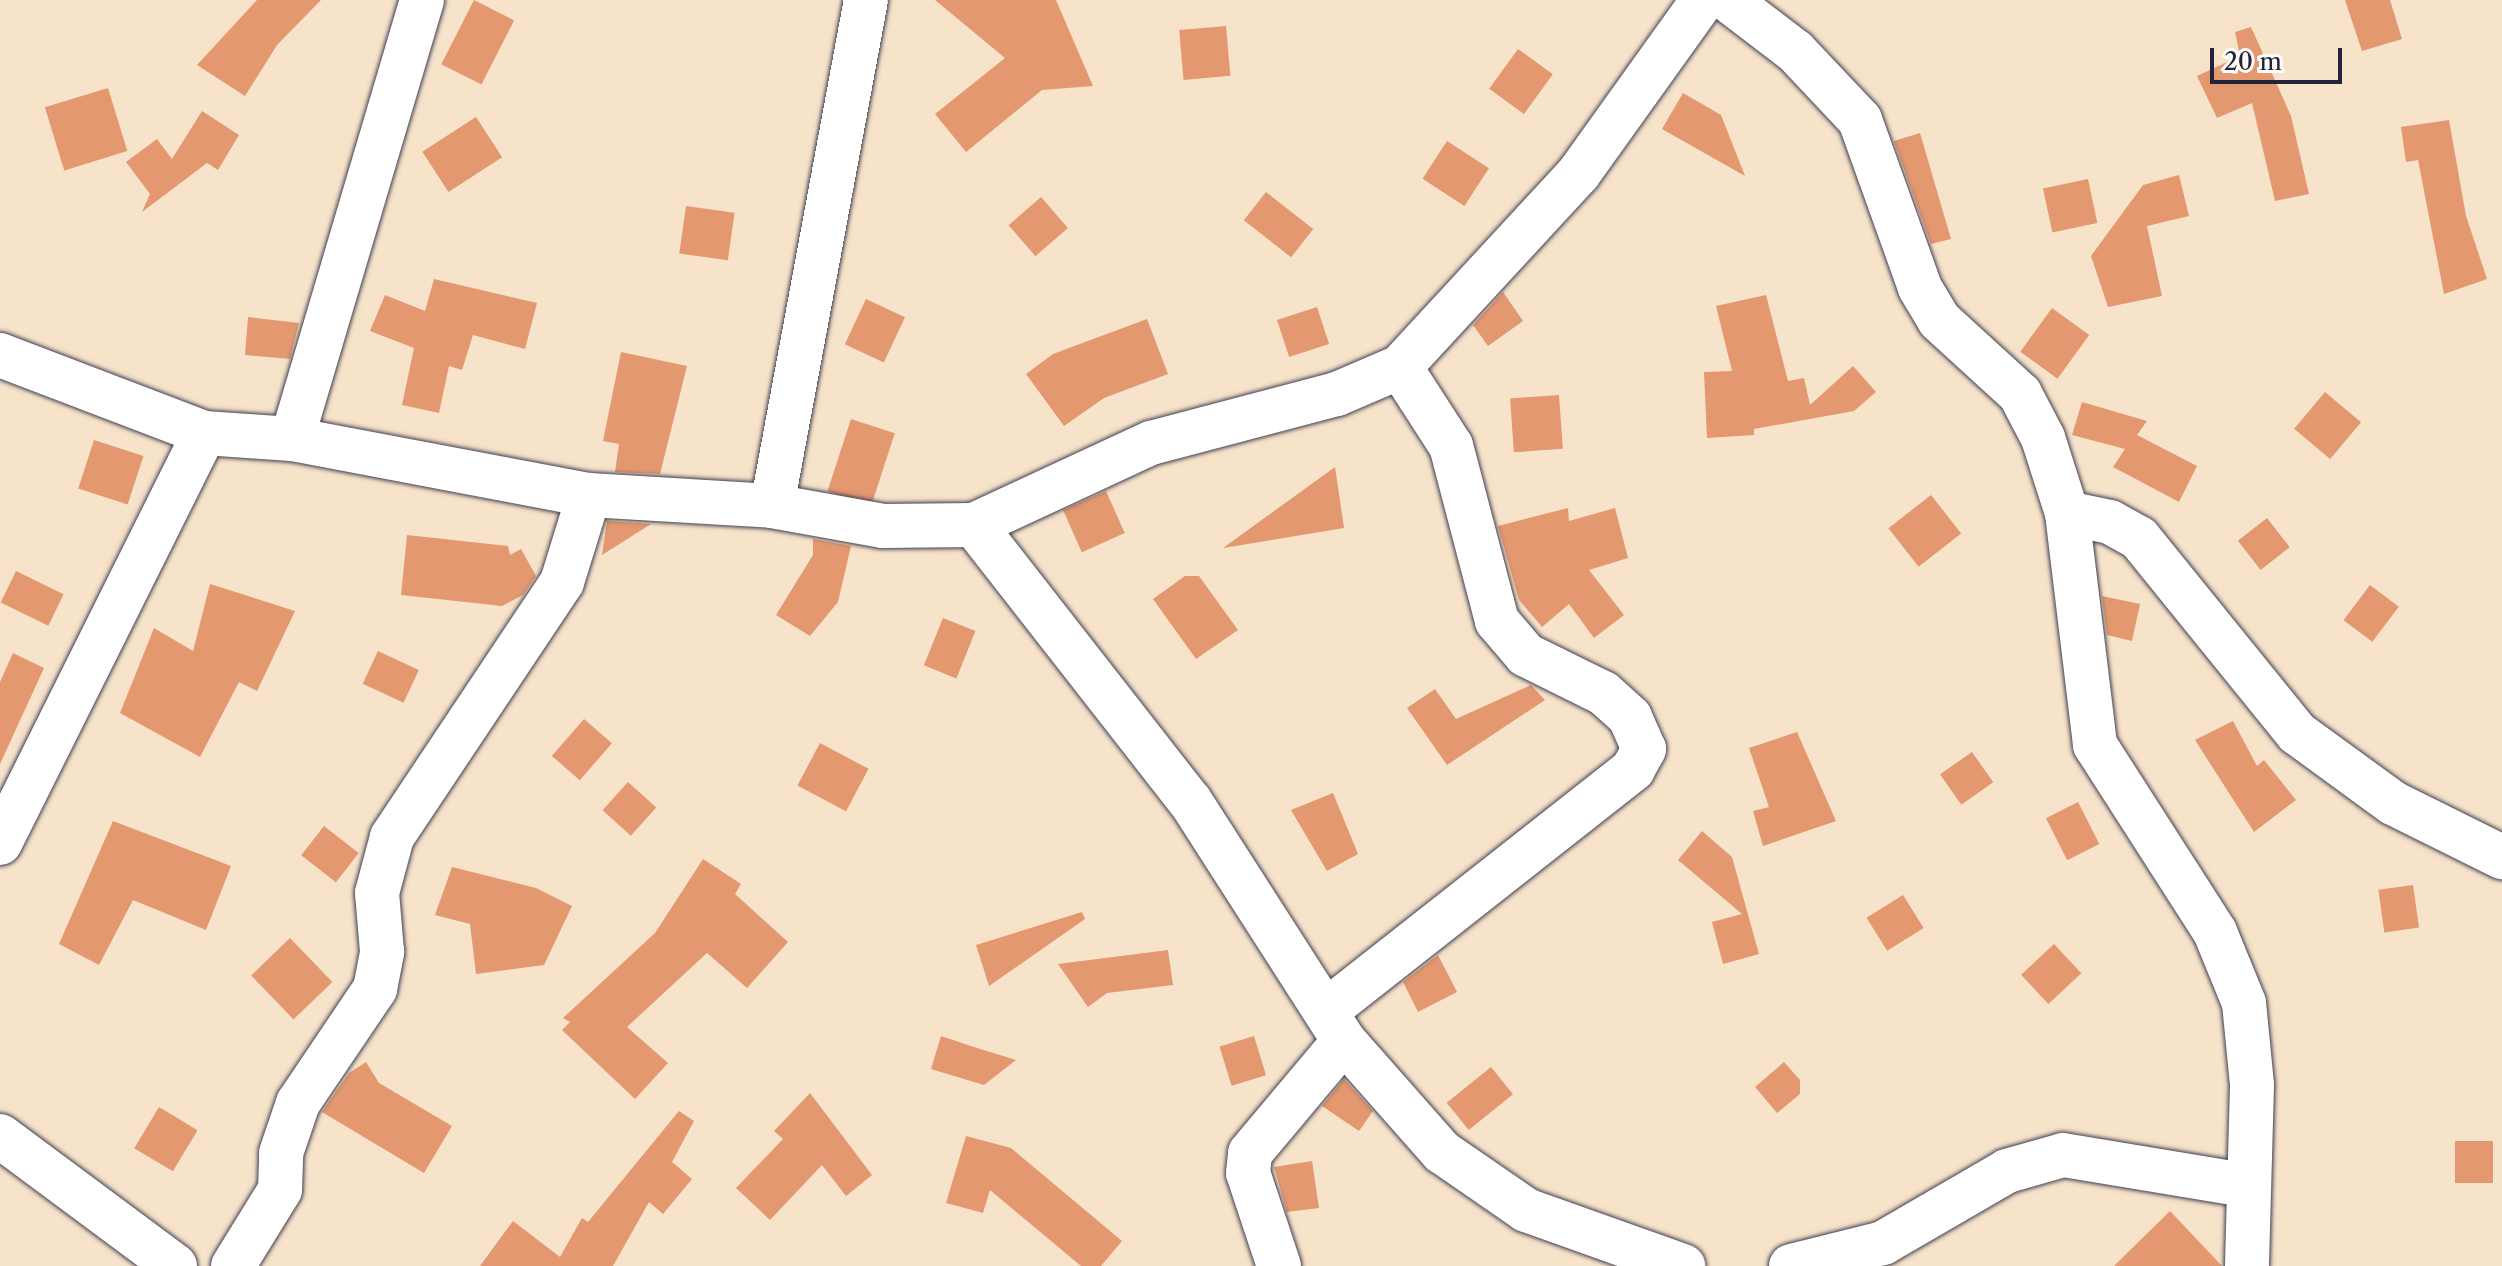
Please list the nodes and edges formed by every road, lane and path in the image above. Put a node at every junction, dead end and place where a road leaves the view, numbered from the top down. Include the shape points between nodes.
1 (422, 0) edge
2 (866, 0) edge
3 (1703, 0) edge
4 (1728, 0) edge
5 (0, 355) edge
6 (1400, 367) junction
7 (204, 433) junction
8 (292, 439) junction
9 (589, 495) junction
10 (772, 506) junction
11 (2067, 513) junction
12 (974, 525) junction
13 (0, 843) edge
14 (2502, 857) edge
15 (1335, 1026) junction
16 (0, 1136) edge
17 (2245, 1185) junction
18 (175, 1266) edge
19 (233, 1266) edge
20 (1279, 1266) edge
21 (1683, 1266) edge
22 (1791, 1266) edge
23 (2247, 1266) edge

1 - 8 street
2 - 10 street
3 - 6 street via 1579,173
4 - 11 street via 1795,51 1860,120 1920,288 1939,320 2020,394
5 - 7 street
6 - 12 street via 1337,394 1151,443
6 - 15 street via 1451,446 1497,621 1526,655 1603,693 1630,717 1644,749 1633,769
7 - 8 street
7 - 13 street
8 - 9 street
9 - 10 street
9 - 19 street via 562,582 392,837 377,893 382,952 375,989 298,1103 281,1153 280,1190
10 - 12 street via 883,526
11 - 14 street via 2110,522 2139,538 2297,733 2393,803
11 - 17 street via 2095,745 2215,932 2244,1003 2252,1085
12 - 15 street via 1190,801
15 - 20 street via 1250,1153 1248,1173
15 - 21 street via 1442,1152 1526,1210
16 - 18 street
17 - 22 street via 2063,1155 2007,1171 1883,1243
17 - 23 street

